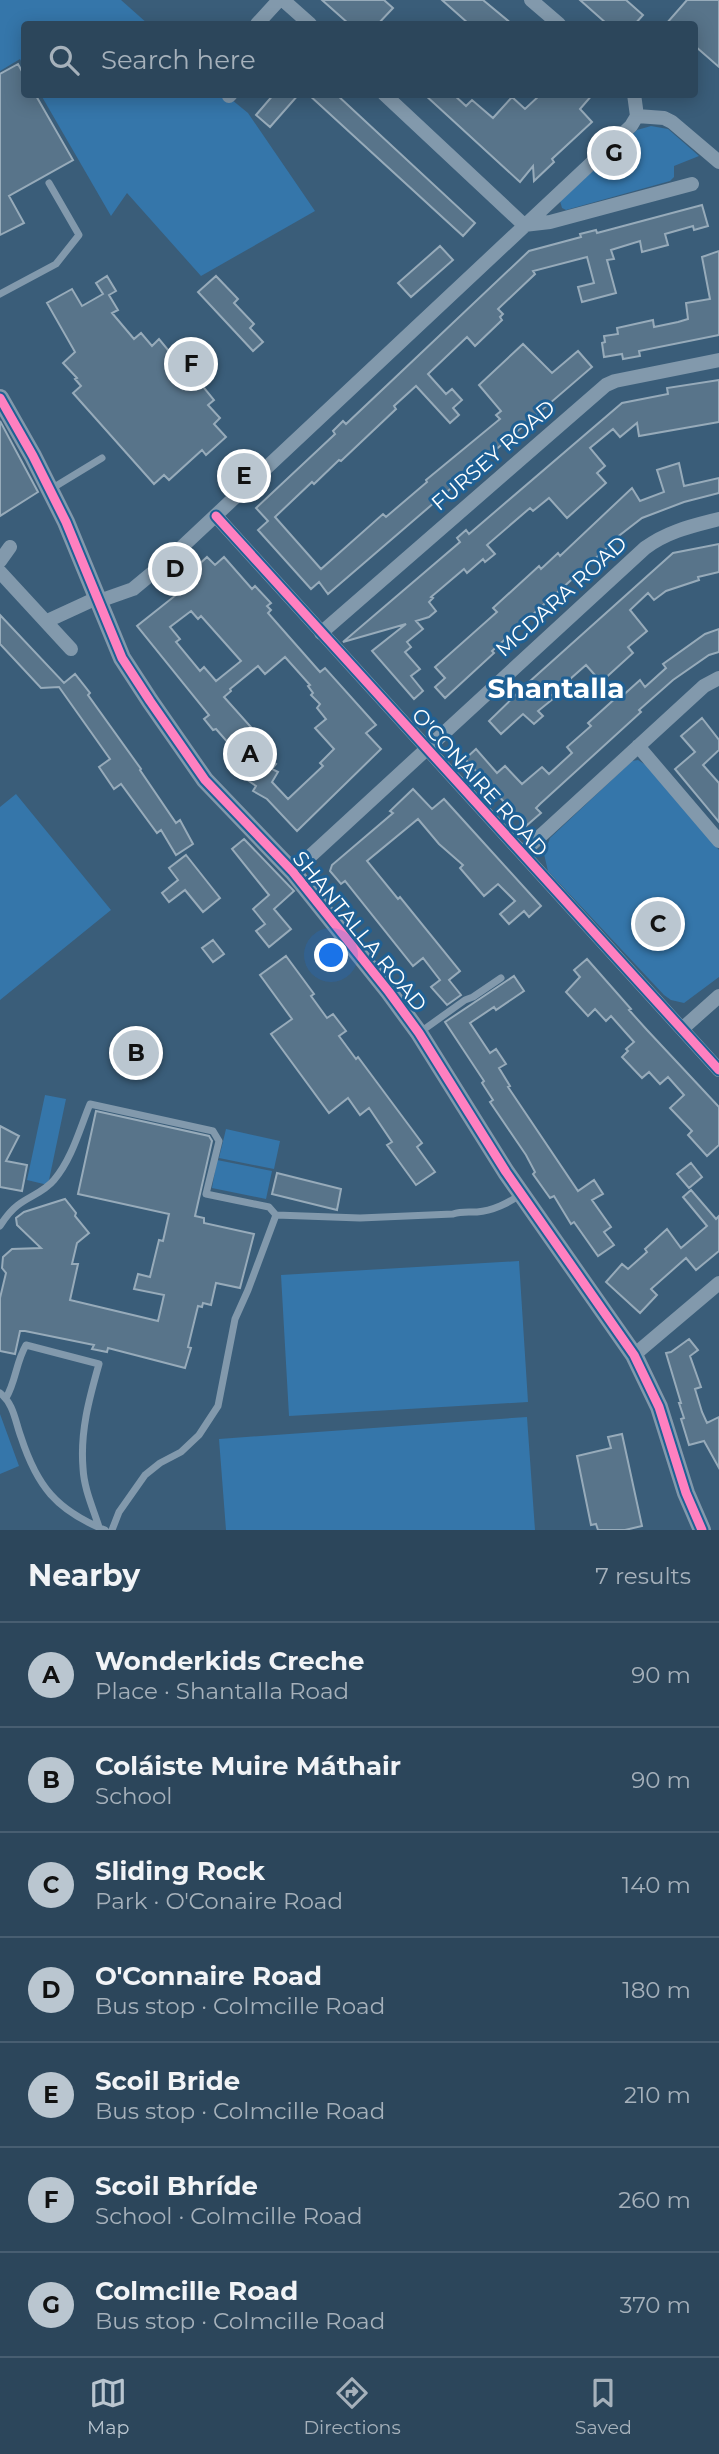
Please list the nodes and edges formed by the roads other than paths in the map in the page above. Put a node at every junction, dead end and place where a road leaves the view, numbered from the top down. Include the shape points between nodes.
1 (281, 0) edge
2 (531, 0) edge
3 (260, 21) edge
4 (302, 21) edge
5 (556, 21) edge
6 (388, 98) edge
7 (635, 98) edge
8 (637, 116) junction
9 (719, 162) edge
10 (49, 183) dead end
11 (692, 184) dead end
12 (524, 225) junction
13 (0, 294) edge
14 (719, 360) edge
15 (0, 398) edge
16 (102, 458) dead end
17 (50, 489) junction
18 (216, 516) junction
19 (719, 519) edge
20 (10, 547) dead end
21 (0, 561) edge
22 (0, 572) edge
23 (98, 599) junction
24 (47, 621) junction
25 (321, 633) junction
26 (71, 649) dead end
27 (719, 678) edge
28 (638, 746) junction
29 (425, 749) junction
30 (719, 841) edge
31 (522, 853) junction
32 (293, 872) junction
33 (501, 978) dead end
34 (719, 996) edge
35 (682, 1029) junction
36 (419, 1033) junction
37 (719, 1070) edge
38 (522, 1194) junction
39 (276, 1215) junction
40 (0, 1226) edge
41 (719, 1283) edge
42 (634, 1355) junction
43 (3, 1395) edge
44 (102, 1529) edge
45 (112, 1530) edge
46 (702, 1530) edge

1 - 3 street
1 - 4 street
2 - 5 street
6 - 12 street
7 - 8 street
8 - 9 street via 672,122
8 - 12 street
10 - 13 lane via 79,234 56,264
11 - 12 street
12 - 18 street
14 - 25 street, FURSEY ROAD via 606,385
15 - 17 street, SHANTALLA ROAD
16 - 17 lane
17 - 23 street, SHANTALLA ROAD
18 - 23 street via 133,589
18 - 25 street, O'CONAIRE ROAD
19 - 29 street, MCDARA ROAD via 669,533 645,548
20 - 21 street
22 - 24 street
23 - 24 street
23 - 32 street, SHANTALLA ROAD via 122,658 195,768
24 - 26 street
25 - 29 street, O'CONAIRE ROAD
27 - 28 street via 704,686
28 - 30 street
28 - 31 street
29 - 31 street, O'CONAIRE ROAD
29 - 32 street, MCDARA ROAD
31 - 35 street, O'CONAIRE ROAD
32 - 36 street, SHANTALLA ROAD
33 - 36 lane
34 - 35 street
35 - 37 street, O'CONAIRE ROAD
36 - 38 street, SHANTALLA ROAD
38 - 39 lane via 480,1212 360,1218
38 - 42 street, SHANTALLA ROAD
39 - 40 lane via 269,1207 206,1194 219,1141 213,1130 90,1104 55,1179 19,1204
39 - 45 lane via 235,1319 218,1406 190,1444 145,1475
41 - 42 street
42 - 46 street, SHANTALLA ROAD via 659,1407
43 - 44 lane via 35,1475 62,1506
43 - 44 lane via 12,1388 26,1345 99,1364 85,1414 83,1469

